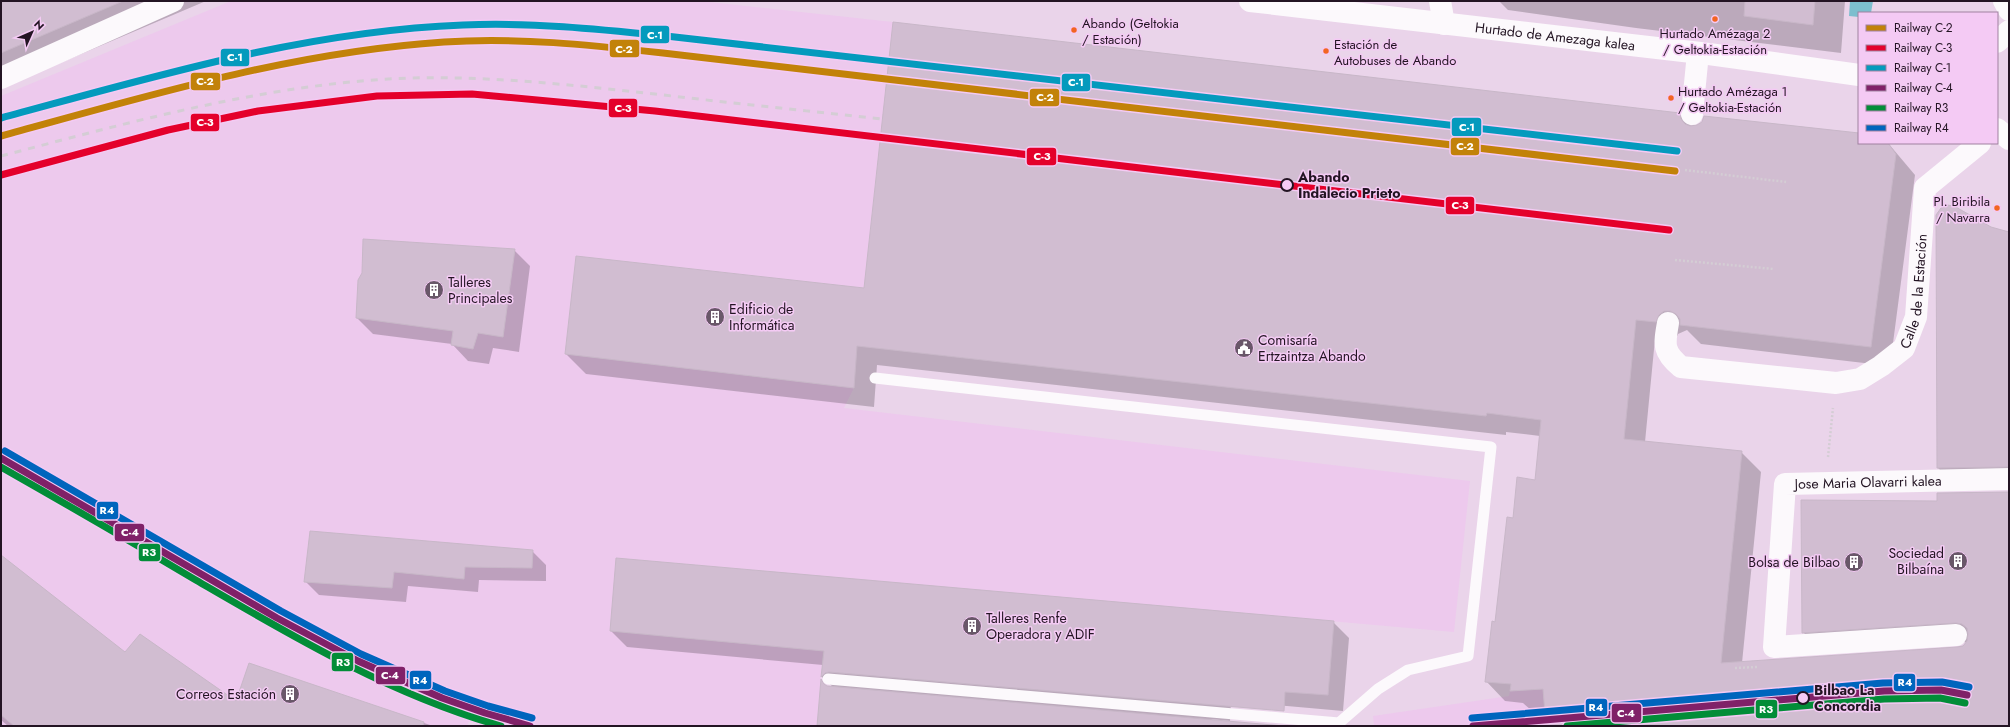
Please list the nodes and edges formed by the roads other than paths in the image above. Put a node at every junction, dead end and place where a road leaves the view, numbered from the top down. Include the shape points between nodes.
1 (173, 1) edge
2 (1250, 1) edge
3 (1440, 1) edge
4 (2004, 1) edge
5 (2009, 10) edge
6 (1444, 24) junction
7 (2009, 30) edge
8 (1998, 41) edge
9 (1698, 53) junction
10 (1858, 75) edge
11 (1, 78) edge
12 (1692, 114) dead end
13 (1998, 130) edge
14 (2009, 139) edge
15 (1979, 144) edge
16 (1668, 323) dead end
17 (875, 378) dead end
18 (2009, 479) edge
19 (1956, 635) dead end
20 (828, 679) dead end
21 (1339, 725) edge

1 - 11 street
2 - 6 street, Hurtado de Amezaga kalea
3 - 6 street
4 - 5 street
6 - 9 street, Hurtado de Amezaga kalea
7 - 8 street
9 - 10 street, Hurtado de Amezaga kalea
9 - 12 street
13 - 14 street
15 - 16 street, Calle de la Estación via 1925,188 1916,318 1904,348 1860,379 1836,383 1681,366 1670,358 1664,344
17 - 21 lane via 1491,447 1468,656 1408,670 1378,688
18 - 19 street, Jose Maria Olavarri kalea via 1785,484 1774,647
20 - 21 lane

